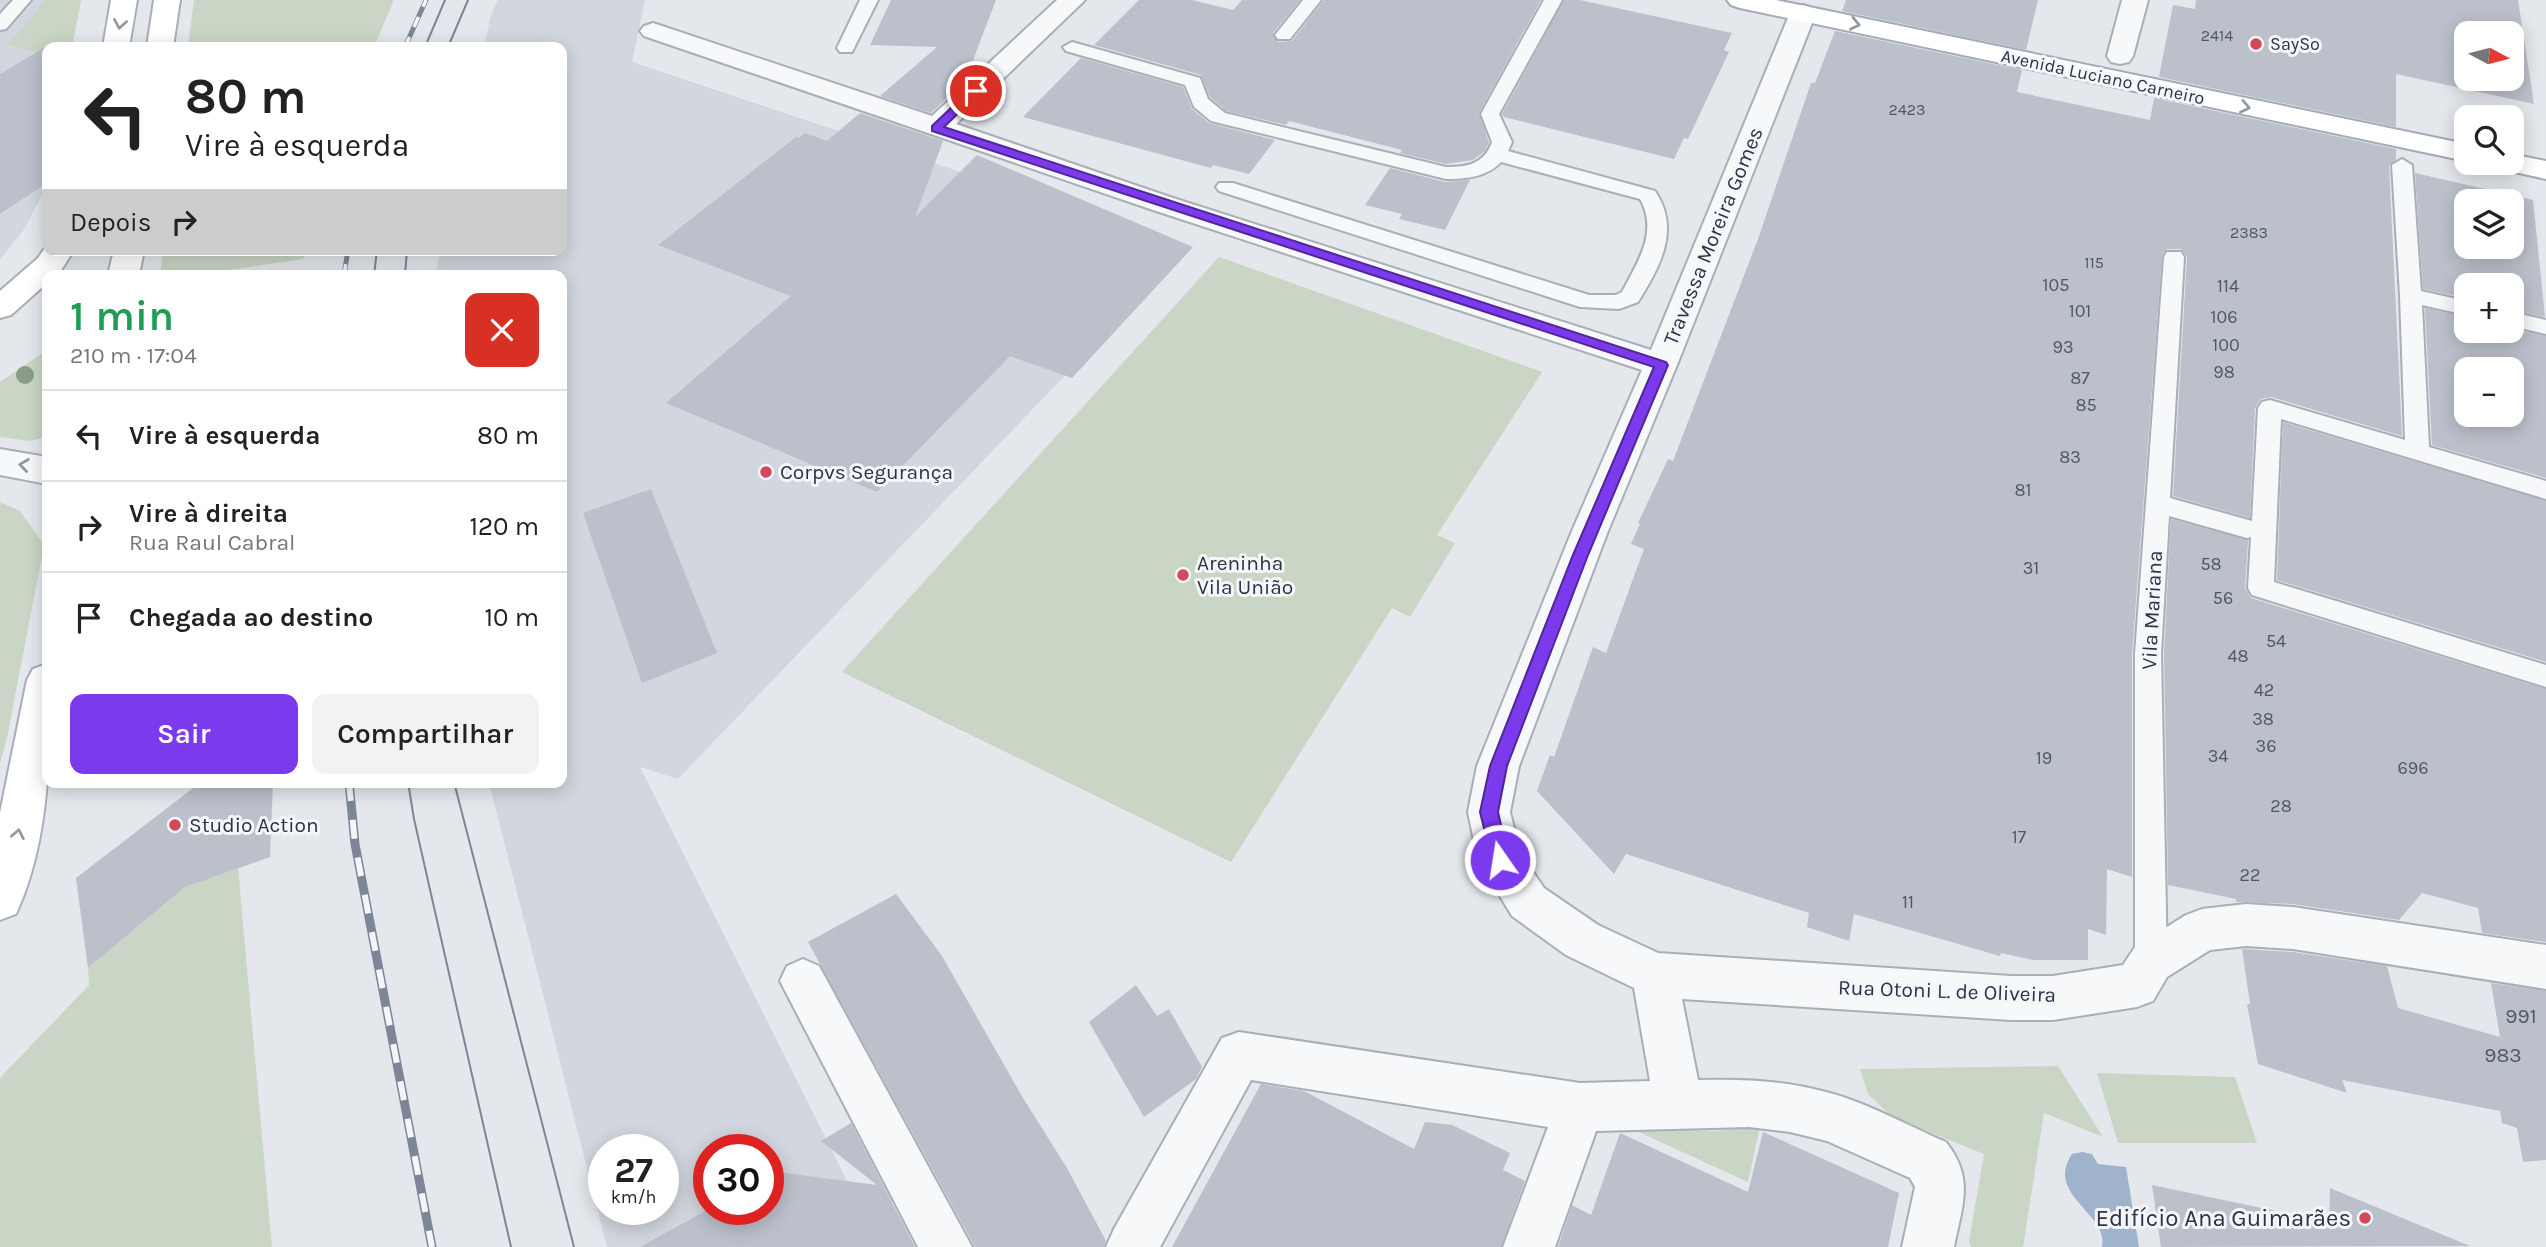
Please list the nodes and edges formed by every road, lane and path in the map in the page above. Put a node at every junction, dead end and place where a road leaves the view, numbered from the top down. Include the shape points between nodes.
1 (22, 0) edge
2 (124, 0) edge
3 (167, 0) edge
4 (869, 0) edge
5 (1072, 0) edge
6 (1312, 0) edge
7 (1553, 0) edge
8 (1740, 0) edge
9 (1849, 0) edge
10 (2135, 0) edge
11 (1803, 13) junction
12 (0, 25) edge
13 (653, 31) dead end
14 (1284, 35) dead end
15 (117, 42) edge
16 (161, 42) edge
17 (1072, 47) dead end
18 (846, 48) dead end
19 (2120, 56) junction
20 (2454, 125) edge
21 (936, 128) junction
22 (2524, 140) edge
23 (2546, 144) edge
24 (2454, 150) edge
25 (1499, 155) junction
26 (2402, 165) dead end
27 (2524, 166) edge
28 (2546, 170) edge
29 (1226, 187) dead end
30 (55, 256) edge
31 (2174, 257) dead end
32 (42, 270) edge
33 (42, 270) edge
34 (2411, 295) junction
35 (2454, 305) edge
36 (0, 308) edge
37 (2524, 322) edge
38 (2546, 327) edge
39 (1661, 365) junction
40 (2417, 452) junction
41 (0, 462) edge
42 (42, 468) edge
43 (2546, 490) edge
44 (2158, 504) junction
45 (2247, 529) dead end
46 (2546, 676) edge
47 (42, 706) edge
48 (0, 900) edge
49 (1582, 940) joint
50 (2151, 962) junction
51 (2546, 967) edge
52 (1655, 975) junction
53 (803, 981) dead end
54 (1678, 1105) junction
55 (1580, 1107) junction
56 (946, 1247) edge
57 (1132, 1247) edge
58 (1529, 1247) edge
59 (1928, 1247) edge

1 - 12 lane
2 -> 15 main road
3 - 16 main road
4 - 18 lane
5 - 21 street
6 - 14 lane
7 - 25 lane via 1490,114 1502,142
8 - 11 main road, Avenida Luciano Carneiro
9 - 19 main road, Avenida Luciano Carneiro
10 - 19 street
11 -> 24 main road, Avenida Luciano Carneiro
11 - 39 street, Travessa Moreira Gomes
13 - 21 street
17 - 25 lane via 1194,82 1194,93 1203,107 1218,117 1446,173 1469,174
19 - 20 main road, Avenida Luciano Carneiro
21 - 39 street
22 - 23 main road
25 - 29 lane via 1648,195 1657,211 1657,245 1630,297 1619,302 1588,302
26 - 34 lane
27 - 28 main road
30 - 32 main road
31 - 44 lane, Vila Mariana
33 - 36 main road
34 - 35 lane
34 - 40 lane
37 - 38 lane
39 - 49 street, Travessa Moreira Gomes via 1530,679 1498,766 1489,812 1500,860 1528,902
40 - 43 lane
40 - 46 lane via 2270,408 2261,588
42 -> 41 street
44 - 45 lane
44 - 50 lane, Vila Mariana via 2148,654
48 -> 47 main road
49 - 52 street, Rua Otoni L. de Oliveira
50 - 51 street, Rua Otoni L. de Oliveira via 2202,930 2246,925 2293,928
50 - 52 street, Rua Otoni L. de Oliveira via 2137,985 2053,998
52 - 54 street
53 - 56 street
54 - 55 street
54 - 59 street via 1749,1103 1790,1108 1829,1117 1928,1160 1939,1174 1940,1187
55 - 57 street via 1239,1055
55 - 58 street

